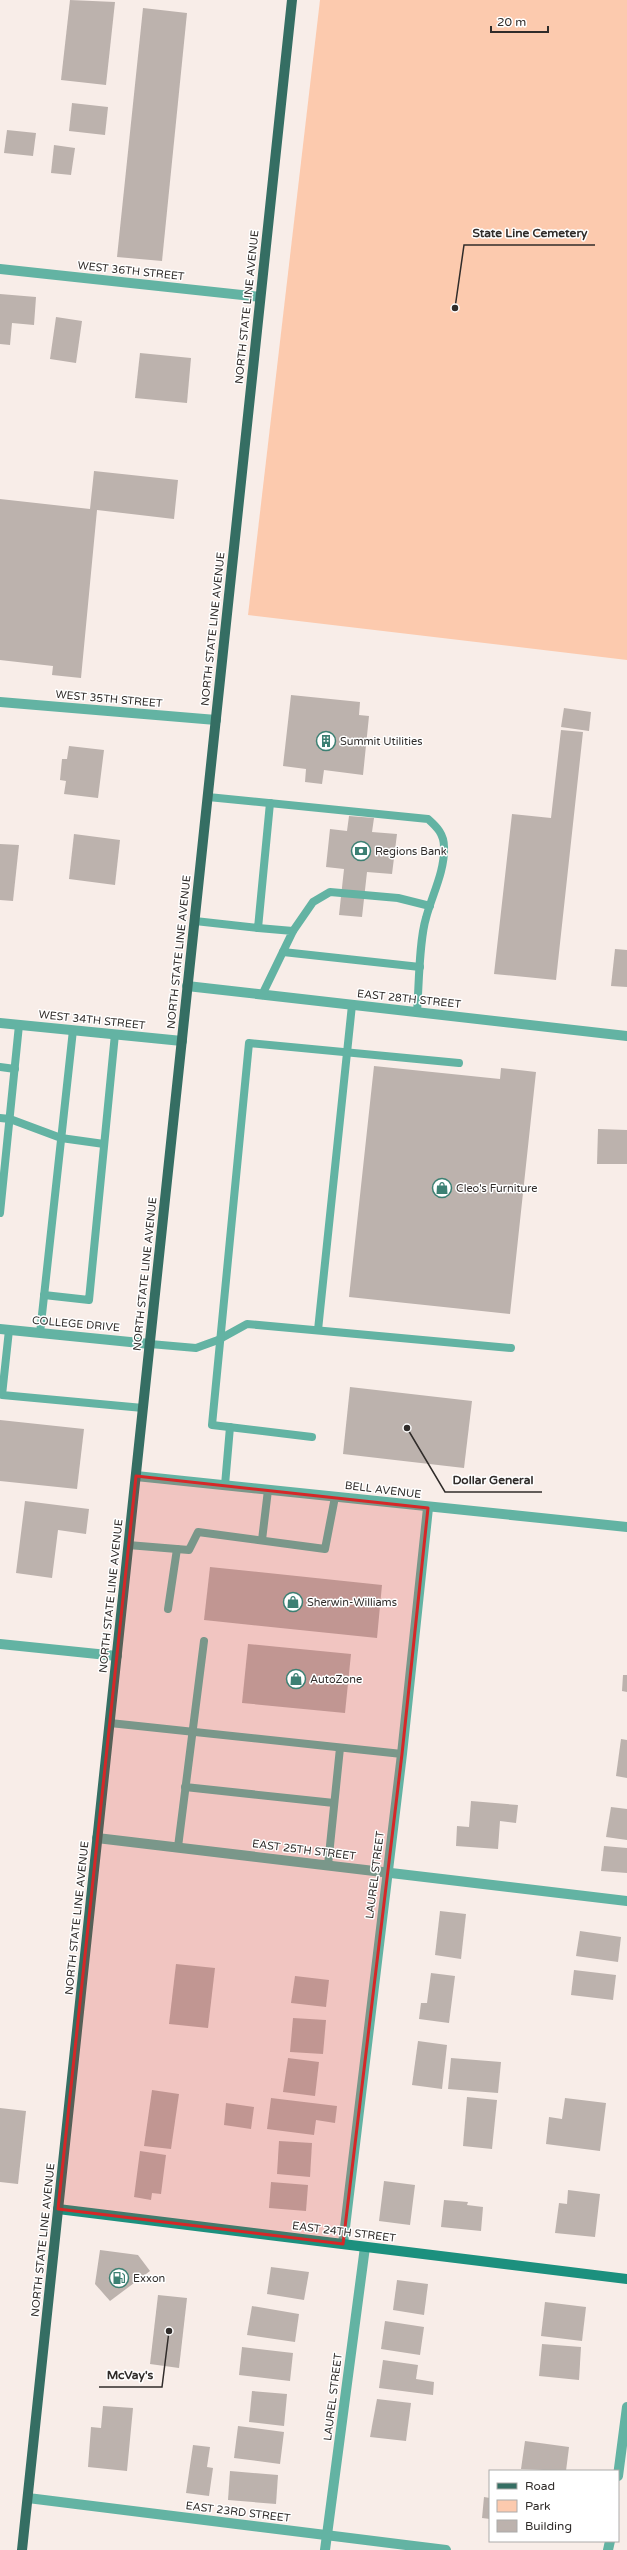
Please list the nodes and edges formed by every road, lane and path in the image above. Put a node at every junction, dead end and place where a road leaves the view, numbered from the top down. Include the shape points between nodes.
1 (292, 0) edge
2 (0, 269) edge
3 (260, 297) junction
4 (0, 702) edge
5 (216, 720) junction
6 (208, 797) junction
7 (270, 803) junction
8 (430, 906) junction
9 (194, 921) junction
10 (258, 928) junction
11 (293, 931) junction
12 (283, 952) junction
13 (420, 967) junction
14 (187, 986) junction
15 (262, 994) junction
16 (352, 1005) junction
17 (417, 1012) junction
18 (0, 1023) edge
19 (19, 1025) junction
20 (73, 1030) junction
21 (115, 1034) junction
22 (627, 1036) edge
23 (182, 1041) junction
24 (347, 1053) junction
25 (459, 1063) dead end
26 (0, 1067) edge
27 (15, 1068) junction
28 (0, 1118) edge
29 (10, 1119) junction
30 (61, 1138) junction
31 (104, 1144) junction
32 (0, 1213) edge
33 (44, 1295) junction
34 (5, 1330) edge
35 (318, 1330) junction
36 (40, 1333) junction
37 (218, 1340) junction
38 (150, 1344) junction
39 (511, 1348) dead end
40 (143, 1408) junction
41 (230, 1427) junction
42 (312, 1437) dead end
43 (136, 1476) junction
44 (225, 1485) junction
45 (268, 1490) junction
46 (335, 1497) junction
47 (428, 1508) junction
48 (627, 1527) edge
49 (262, 1540) junction
50 (128, 1545) junction
51 (177, 1549) junction
52 (168, 1609) dead end
53 (204, 1641) dead end
54 (0, 1644) edge
55 (117, 1656) junction
56 (110, 1723) junction
57 (193, 1730) junction
58 (340, 1748) junction
59 (402, 1754) junction
60 (185, 1787) junction
61 (334, 1803) junction
62 (97, 1838) junction
63 (178, 1847) junction
64 (328, 1865) junction
65 (387, 1872) junction
66 (627, 1901) edge
67 (58, 2209) junction
68 (343, 2244) junction
69 (365, 2247) junction
70 (627, 2279) edge
71 (627, 2407) edge
72 (619, 2470) edge
73 (28, 2498) junction
74 (327, 2535) junction
75 (22, 2550) edge
76 (325, 2550) edge
77 (446, 2550) edge

1 - 3 main road, NORTH STATE LINE AVENUE
2 - 3 street, WEST 36TH STREET
3 - 5 main road, NORTH STATE LINE AVENUE
4 - 5 street, WEST 35TH STREET
5 - 6 main road, NORTH STATE LINE AVENUE
6 - 7 lane
6 - 9 main road, NORTH STATE LINE AVENUE
7 - 8 lane via 428,819 441,832 444,847
7 - 10 lane
8 - 11 lane via 398,898 330,892 313,902
8 - 13 lane via 425,918
9 - 10 lane
9 - 14 main road, NORTH STATE LINE AVENUE
10 - 11 lane
11 - 12 lane
12 - 13 lane
12 - 15 lane
13 - 17 lane
14 - 15 street, EAST 28TH STREET
14 - 23 main road, NORTH STATE LINE AVENUE
15 - 16 street, EAST 28TH STREET
16 - 17 street, EAST 28TH STREET
16 - 24 lane
17 - 22 street, EAST 28TH STREET
18 - 19 street, WEST 34TH STREET
19 - 20 street, WEST 34TH STREET
19 - 27 lane
20 - 21 street, WEST 34TH STREET
20 - 30 lane
21 - 23 street, WEST 34TH STREET
21 - 31 lane
23 - 38 main road, NORTH STATE LINE AVENUE
24 - 25 lane
24 - 35 lane
24 - 37 lane via 249,1043
26 - 27 lane
27 - 29 lane
28 - 29 lane
29 - 30 lane
29 - 32 lane
30 - 31 lane
30 - 33 lane
31 - 33 lane via 89,1300
33 - 36 lane
34 - 36 street, COLLEGE DRIVE
34 - 40 lane via 2,1395
35 - 37 lane via 247,1324
35 - 39 lane
36 - 38 street, COLLEGE DRIVE
37 - 38 lane via 196,1348
37 - 41 lane via 212,1424
38 - 40 main road, NORTH STATE LINE AVENUE
40 - 43 main road, NORTH STATE LINE AVENUE
41 - 42 lane
41 - 44 lane
43 - 44 street, BELL AVENUE
43 - 50 main road, NORTH STATE LINE AVENUE
44 - 45 street, BELL AVENUE
45 - 46 street, BELL AVENUE
45 - 49 lane
46 - 47 street, BELL AVENUE
46 - 49 lane via 325,1549
47 - 48 street, BELL AVENUE
47 - 59 street, LAUREL STREET
49 - 51 lane via 198,1532 189,1550
50 - 51 lane
50 - 55 main road, NORTH STATE LINE AVENUE
51 - 52 lane
53 - 57 lane
54 - 55 street
55 - 56 main road, NORTH STATE LINE AVENUE
56 - 57 lane
56 - 62 main road, NORTH STATE LINE AVENUE
57 - 58 lane
57 - 60 lane
58 - 59 lane
58 - 61 lane
59 - 65 street, LAUREL STREET
60 - 61 lane
60 - 63 lane
61 - 64 lane
62 - 63 street, EAST 25TH STREET
62 - 67 main road, NORTH STATE LINE AVENUE
63 - 64 street, EAST 25TH STREET
64 - 65 street, EAST 25TH STREET
65 - 66 street, EAST 25TH STREET
65 - 68 street, LAUREL STREET
67 - 68 main road, EAST 24TH STREET
67 - 73 main road, NORTH STATE LINE AVENUE
68 - 69 main road, EAST 24TH STREET
69 - 70 main road, EAST 24TH STREET
69 - 74 street, LAUREL STREET
71 - 72 street
73 - 74 street, EAST 23RD STREET
73 - 75 main road, NORTH STATE LINE AVENUE
74 - 76 street, LAUREL STREET
74 - 77 street, EAST 23RD STREET

